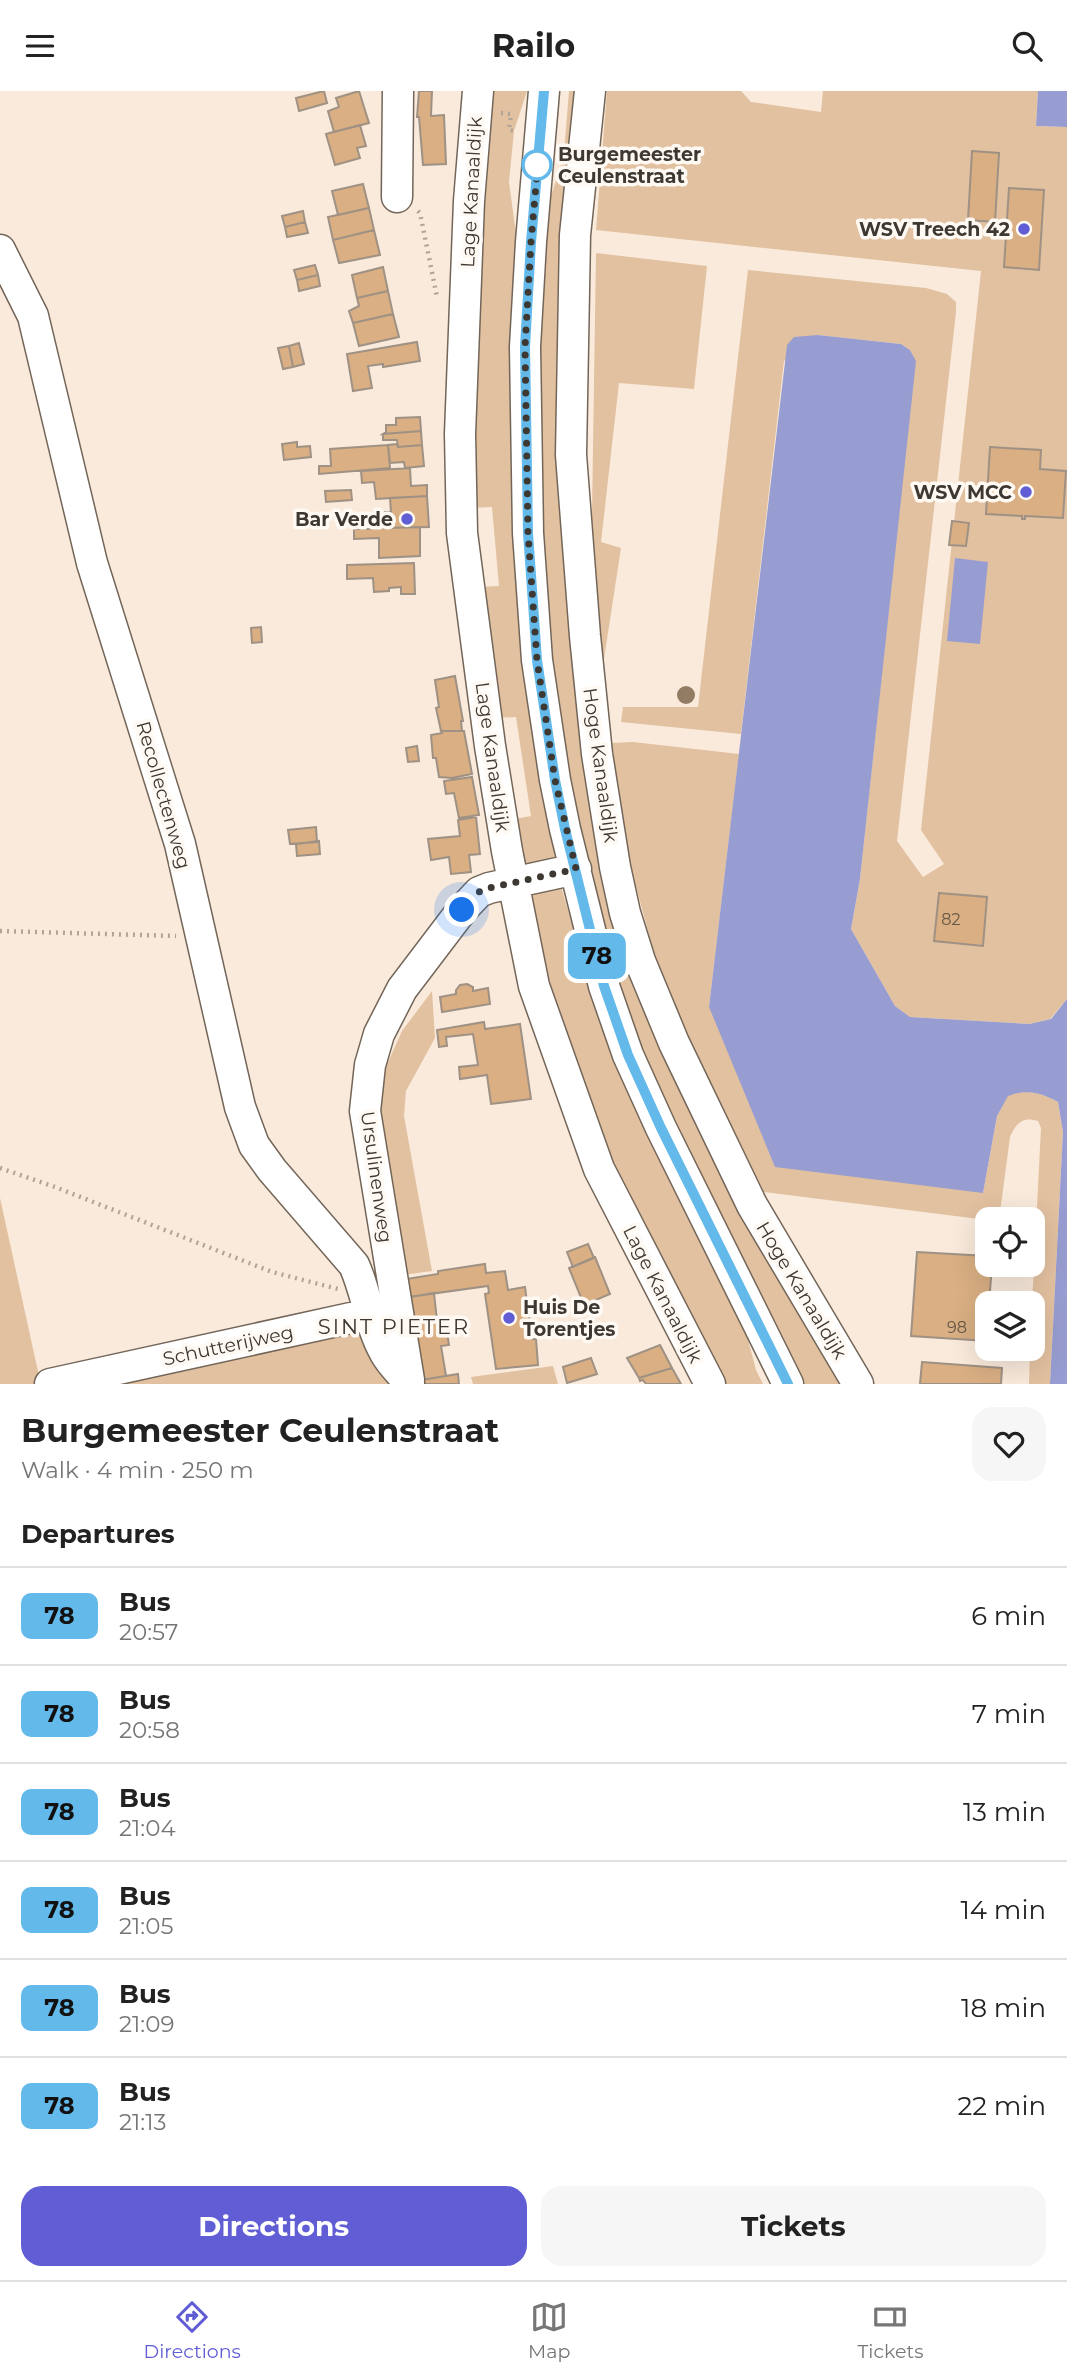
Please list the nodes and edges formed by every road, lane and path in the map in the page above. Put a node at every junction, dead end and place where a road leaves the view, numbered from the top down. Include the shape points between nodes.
1 (398, 91) edge
2 (478, 91) edge
3 (544, 91) edge
4 (590, 91) edge
5 (397, 197) joint
6 (0, 250) edge
7 (439, 308) dead end
8 (576, 869) junction
9 (514, 883) junction
10 (0, 931) edge
11 (201, 936) junction
12 (0, 1168) edge
13 (367, 1306) junction
14 (410, 1383) edge
15 (50, 1384) edge
16 (710, 1384) edge
17 (788, 1384) edge
18 (858, 1384) edge

1 - 5 street
2 - 9 street, Lage Kanaaldijk via 460,434 462,533 490,747
3 - 8 street via 525,347 528,533 537,660 555,780
4 - 18 street, Hoge Kanaaldijk via 575,235 571,455 595,733 615,867 640,961 674,1043 752,1205
5 - 7 path via 421,213
6 - 11 street, Recollectenweg via 33,316 92,563 180,844
8 - 9 street, Ursulinenweg
8 - 17 street via 604,986 628,1055
9 - 14 street, Ursulinenweg via 479,892 462,910 402,989 379,1034 370,1065 366,1111
9 - 16 street, Lage Kanaaldijk via 534,986 599,1169
10 - 11 path
11 - 13 street, Recollectenweg via 240,1107 254,1145 348,1257
12 - 13 path
13 - 14 street via 386,1354
13 - 15 street, Schutterijweg

